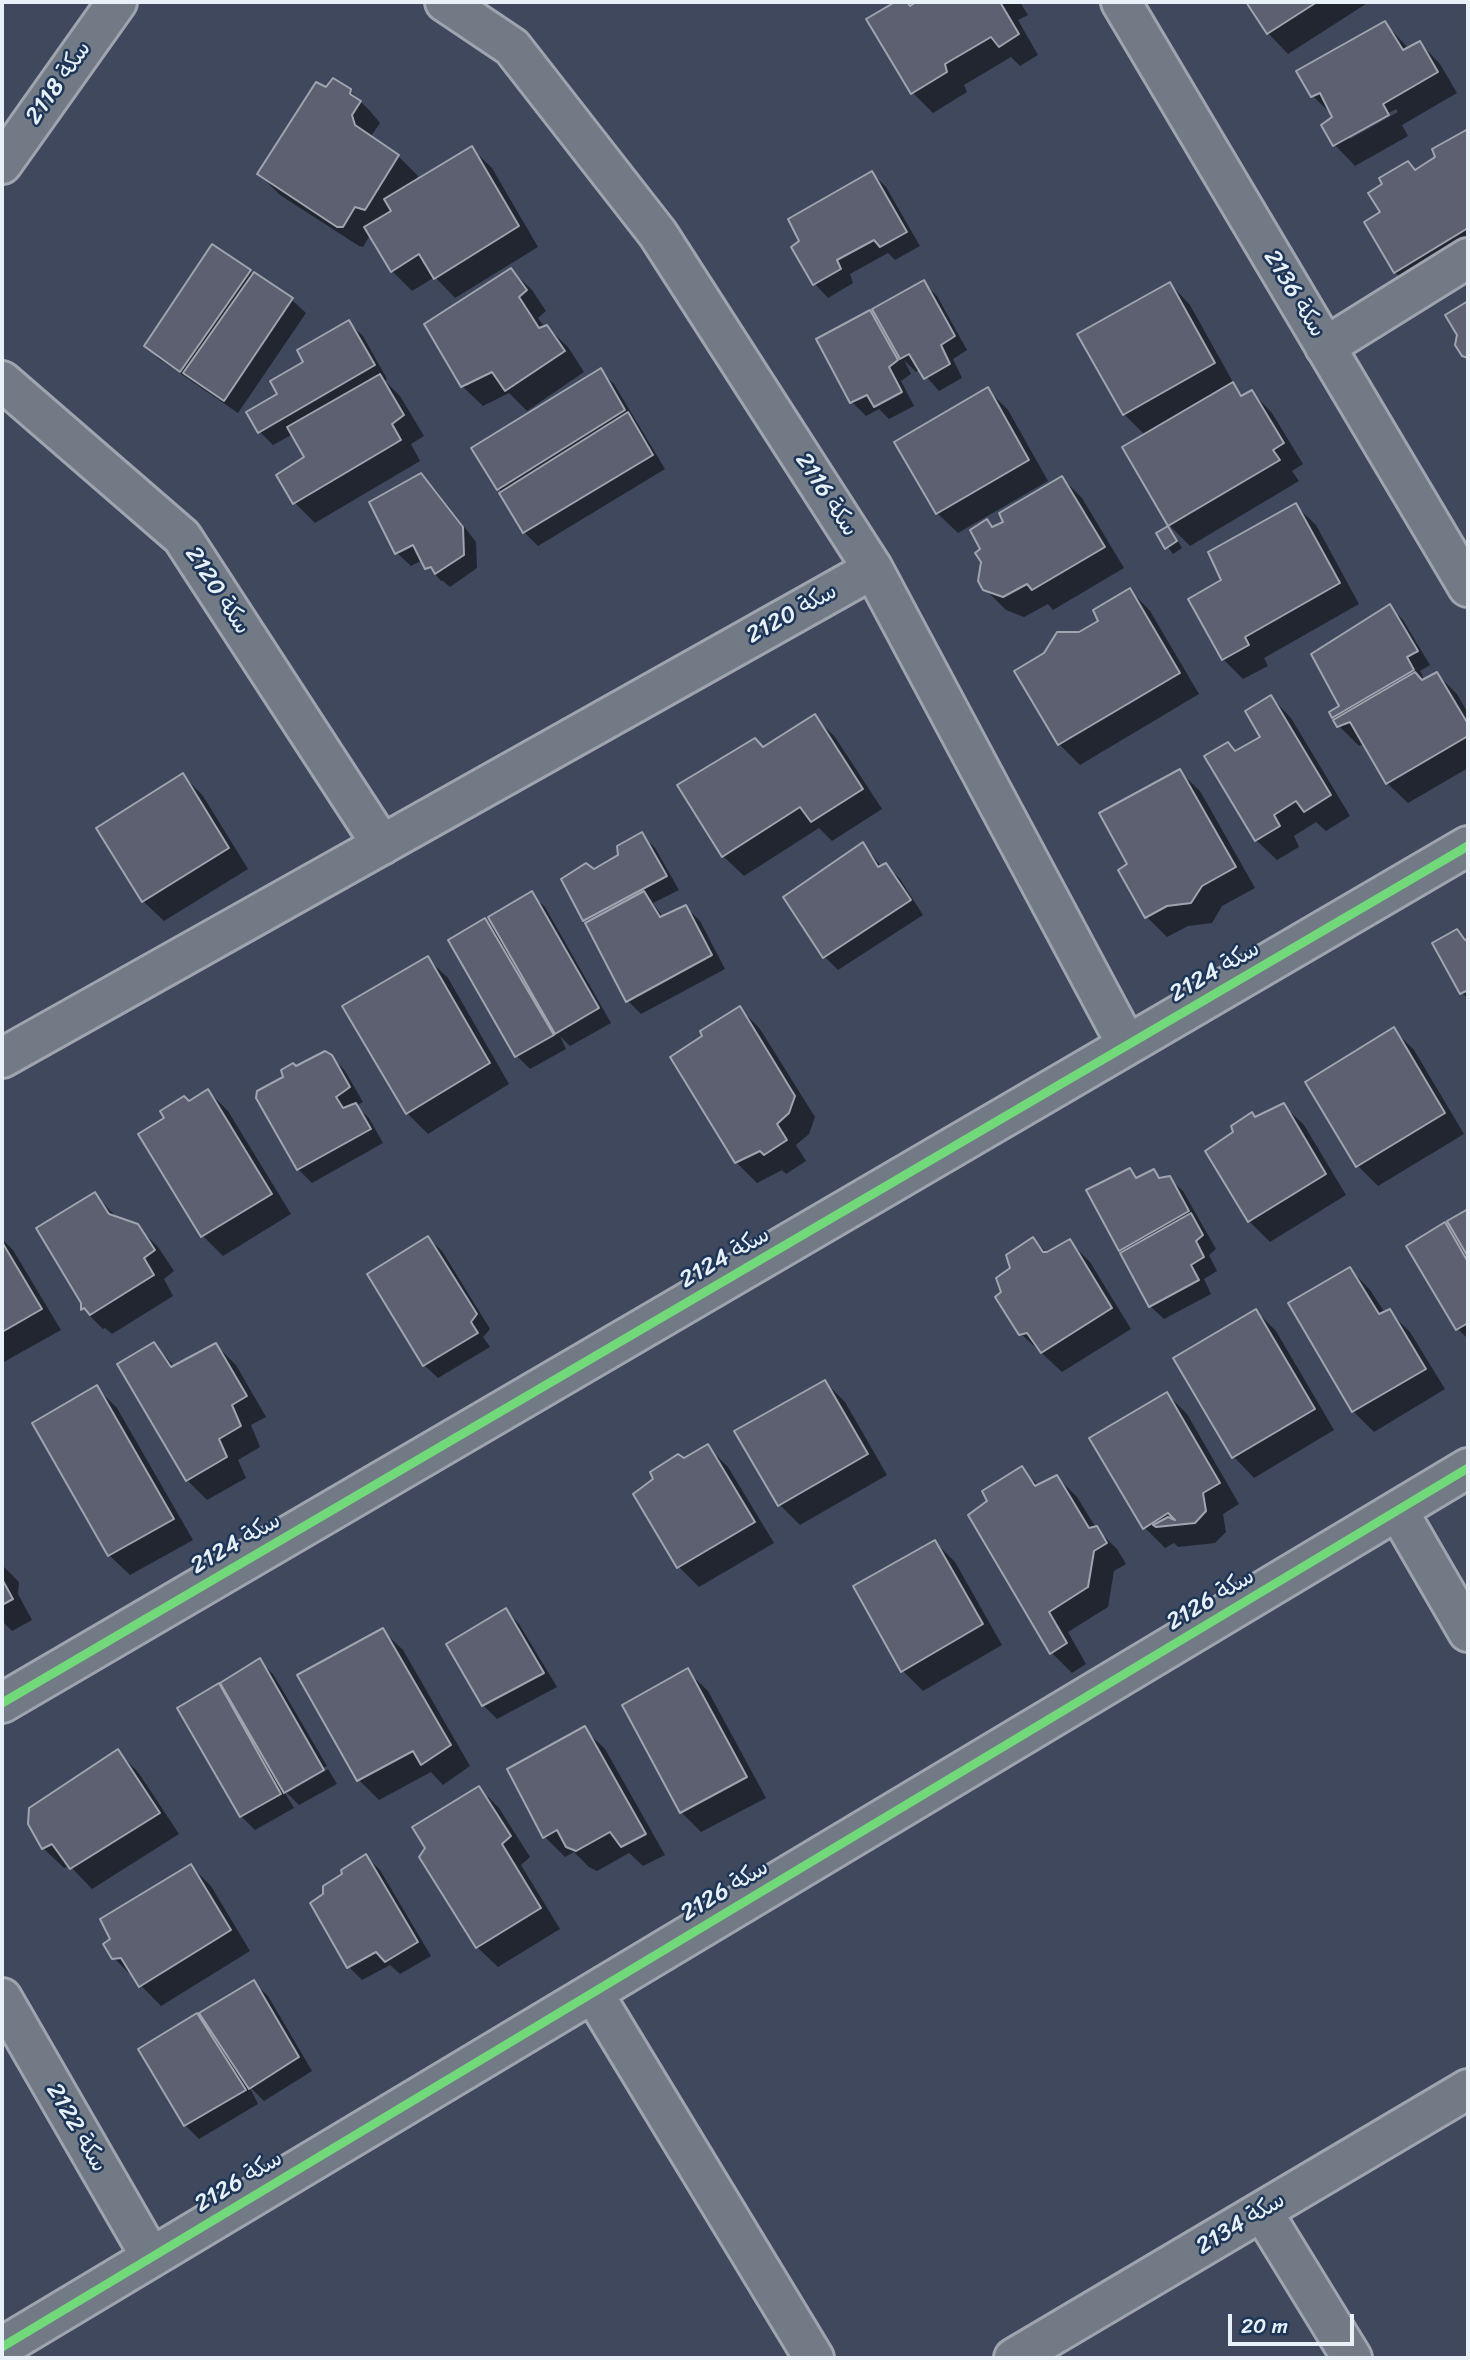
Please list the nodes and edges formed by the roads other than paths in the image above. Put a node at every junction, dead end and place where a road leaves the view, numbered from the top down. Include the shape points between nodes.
1 (117, 2) edge
2 (445, 2) edge
3 (1121, 2) edge
4 (2, 163) edge
5 (1468, 258) edge
6 (1325, 347) junction
7 (2, 381) edge
8 (873, 569) junction
9 (1468, 587) edge
10 (382, 845) junction
11 (1468, 846) edge
12 (1127, 1045) junction
13 (2, 1058) edge
14 (1468, 1468) edge
15 (1398, 1511) junction
16 (1468, 1632) edge
17 (2, 1703) edge
18 (593, 1993) junction
19 (2, 1998) edge
20 (1468, 2089) edge
21 (1262, 2211) junction
22 (151, 2258) junction
23 (2, 2347) edge
24 (814, 2358) edge
25 (1014, 2358) edge
26 (1352, 2358) edge

1 - 4 street, سكة 2118
2 - 8 street, سكة 2116 via 512,47 658,234
3 - 6 street, سكة 2136
5 - 6 street
6 - 9 street, سكة 2136
7 - 10 street, سكة 2120 via 182,537
8 - 10 street, سكة 2120
8 - 12 street, سكة 2116
10 - 13 street, سكة 2120
11 - 12 street, سكة 2124
12 - 17 street, سكة 2124
14 - 15 street, سكة 2126
15 - 16 street
15 - 18 street, سكة 2126
18 - 22 street, سكة 2126
18 - 24 street
19 - 22 street, سكة 2122
20 - 21 street, سكة 2134
21 - 25 street, سكة 2134
21 - 26 street
22 - 23 street, سكة 2126

